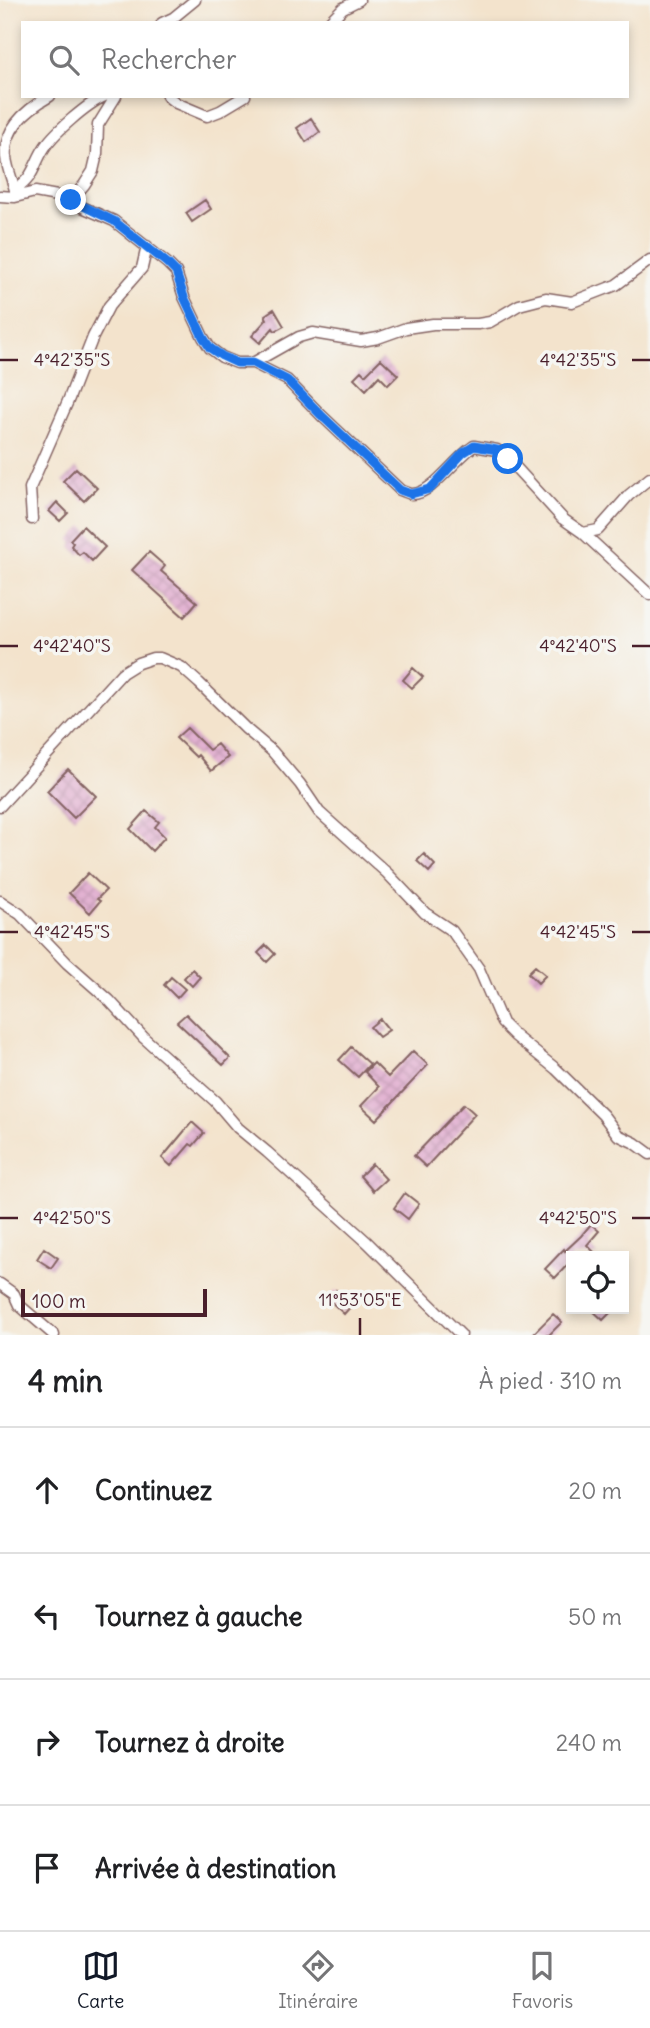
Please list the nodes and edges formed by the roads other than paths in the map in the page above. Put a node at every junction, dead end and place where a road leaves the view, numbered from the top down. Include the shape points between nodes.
1 (195, 0) edge
2 (359, 0) edge
3 (166, 21) edge
4 (330, 21) edge
5 (46, 98) edge
6 (100, 98) edge
7 (115, 98) edge
8 (170, 98) edge
9 (242, 98) edge
10 (15, 193) junction
11 (0, 196) edge
12 (71, 200) junction
13 (147, 246) junction
14 (650, 260) edge
15 (253, 363) junction
16 (650, 478) edge
17 (32, 519) dead end
18 (583, 533) junction
19 (650, 595) edge
20 (0, 806) edge
21 (0, 901) edge
22 (650, 1154) edge
23 (0, 1284) edge
24 (54, 1335) edge
25 (461, 1335) edge

1 - 3 street
2 - 4 street
5 - 10 street via 11,128 6,157
6 - 10 street via 43,149 35,169
7 - 12 street via 98,125 93,170
8 - 9 street via 207,116
10 - 11 street
10 - 12 street
12 - 13 street via 114,221
13 - 15 street via 176,272 210,348 237,363
13 - 17 street via 142,268 109,306 93,337 30,488
14 - 15 street via 616,285 572,302 546,298 519,305 490,322 433,324 361,341 313,333
15 - 18 street via 287,380 400,490 411,494 430,489 463,453 474,446 487,447 508,459 563,519
16 - 18 street via 598,530
18 - 19 street
20 - 22 street via 122,673 153,659 181,667 272,751 319,812 425,913 452,931 479,969 502,1023 556,1069 618,1135
21 - 25 street via 20,914 144,1038 215,1101 237,1128 367,1242
23 - 24 street

